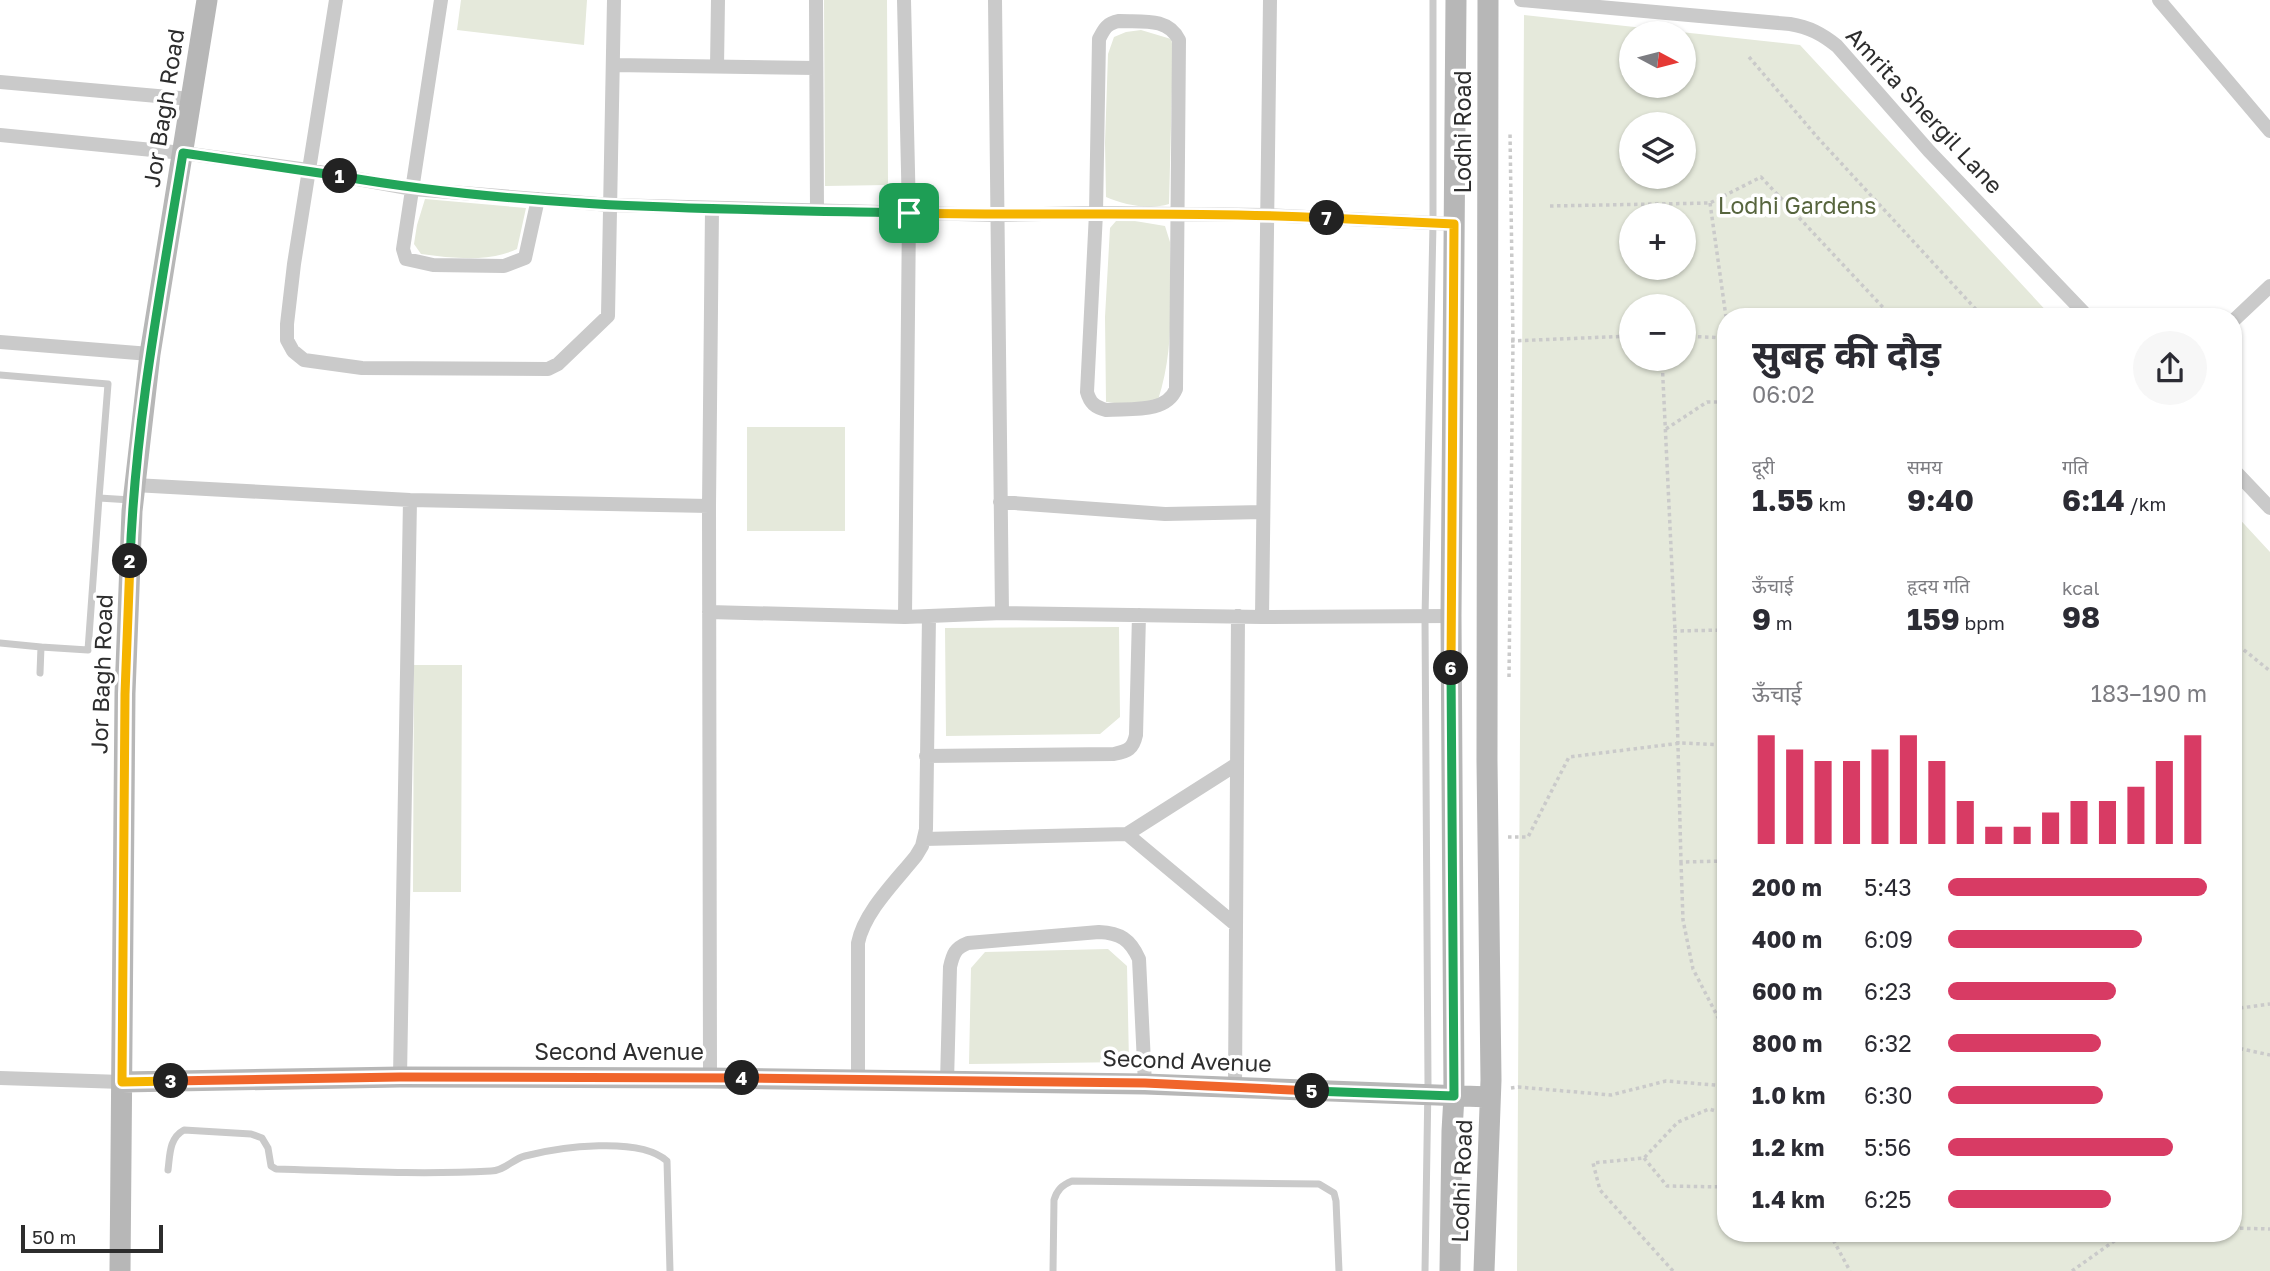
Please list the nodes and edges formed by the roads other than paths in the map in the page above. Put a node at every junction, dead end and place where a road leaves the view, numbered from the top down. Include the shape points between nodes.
1 (207, 0) edge
2 (336, 0) edge
3 (441, 0) edge
4 (614, 0) edge
5 (718, 0) edge
6 (816, 0) edge
7 (904, 0) edge
8 (995, 0) edge
9 (1270, 0) edge
10 (1433, 0) edge
11 (1456, 0) edge
12 (1488, 0) edge
13 (1521, 0) edge
14 (2160, 0) edge
15 (613, 65) junction
16 (717, 67) junction
17 (815, 68) junction
18 (0, 82) edge
19 (191, 99) junction
20 (2270, 131) edge
21 (0, 135) edge
22 (183, 153) junction
23 (308, 170) junction
24 (413, 189) junction
25 (538, 199) junction
26 (610, 205) junction
27 (712, 209) junction
28 (817, 211) junction
29 (909, 213) junction
30 (1096, 213) junction
31 (997, 215) junction
32 (1179, 215) junction
33 (1266, 215) junction
34 (1444, 224) junction
35 (2270, 286) edge
36 (2079, 308) edge
37 (2242, 312) edge
38 (0, 342) edge
39 (150, 354) junction
40 (0, 375) edge
41 (2242, 478) edge
42 (134, 493) junction
43 (99, 498) junction
44 (410, 500) junction
45 (1000, 502) junction
46 (709, 506) junction
47 (2270, 508) edge
48 (1263, 512) junction
49 (709, 612) junction
50 (1002, 613) junction
51 (1139, 615) junction
52 (929, 616) junction
53 (1238, 616) junction
54 (1451, 616) junction
55 (905, 617) junction
56 (1262, 617) junction
57 (1425, 618) junction
58 (0, 643) edge
59 (41, 647) junction
60 (40, 673) dead end
61 (926, 756) junction
62 (1237, 765) junction
63 (1127, 834) junction
64 (924, 838) junction
65 (1236, 925) junction
66 (400, 1077) junction
67 (0, 1078) edge
68 (710, 1078) junction
69 (858, 1080) junction
70 (122, 1082) junction
71 (947, 1082) junction
72 (1145, 1083) junction
73 (1235, 1087) junction
74 (1428, 1096) junction
75 (1454, 1096) junction
76 (1490, 1097) junction
77 (168, 1170) dead end
78 (120, 1271) edge
79 (670, 1271) edge
80 (1053, 1271) edge
81 (1339, 1271) edge
82 (1425, 1271) edge
83 (1450, 1271) edge
84 (1485, 1271) edge

1 - 19 street, Jor Bagh Road
2 - 23 street
3 - 24 street
4 - 15 street
5 - 16 street
6 - 17 street
7 - 29 street
8 - 31 street
9 - 33 street
10 - 34 lane
11 - 34 street, Lodhi Road
12 - 76 street, Lodhi Road
13 - 36 street, Amrita Shergil Lane via 1790,24 1824,35
14 - 20 street
15 - 16 street
15 - 26 street
16 - 17 street
17 - 28 street
18 - 19 street
19 - 22 street, Jor Bagh Road
21 - 22 street
22 - 23 street
22 - 39 street, Jor Bagh Road
23 - 24 street
23 - 26 street via 287,340 304,360 362,368 554,368 608,316
24 - 25 street
24 - 25 street via 403,249 406,259 433,265 504,266 525,258
25 - 26 street
26 - 27 street
27 - 28 street
27 - 46 street
28 - 29 street
29 - 31 street
29 - 55 street
30 - 31 street
30 - 32 street
30 - 32 street via 1099,39 1104,29 1119,21 1164,24 1179,40
30 - 32 street via 1087,392 1090,402 1106,410 1161,406 1176,389
31 - 45 street
32 - 33 street
33 - 34 street
33 - 48 street
34 - 54 street, Lodhi Road
34 - 57 lane
35 - 37 street
38 - 39 street
39 - 42 street, Jor Bagh Road
40 - 43 lane via 107,384
41 - 47 street
42 - 43 lane
42 - 44 street
42 - 70 street, Jor Bagh Road via 125,694
43 - 59 lane via 88,650
44 - 46 street
44 - 66 street
45 - 48 street via 1165,514
45 - 50 street
46 - 49 street
48 - 56 street
49 - 55 street
49 - 68 street
50 - 51 street
50 - 52 street
51 - 53 street
51 - 61 street via 1136,735 1128,751
52 - 55 street
52 - 61 street
53 - 56 street
53 - 62 street
54 - 57 street
54 - 75 street, Lodhi Road
56 - 57 street
57 - 74 lane
58 - 59 lane
59 - 60 lane
61 - 64 street
62 - 63 street
62 - 65 street
63 - 64 street
63 - 65 street
64 - 69 street via 916,856 861,929
65 - 73 street
66 - 68 street, Second Avenue
66 - 70 street, Second Avenue
67 - 70 street, Second Avenue
68 - 69 street, Second Avenue
69 - 71 street, Second Avenue
70 - 78 street, Jor Bagh Road
71 - 72 street, Second Avenue
71 - 72 street via 950,967 958,946 1099,932 1126,938 1139,959
72 - 73 street, Second Avenue
73 - 74 street, Second Avenue
74 - 75 street, Second Avenue
74 - 82 lane
75 - 76 street, Second Avenue
75 - 83 street, Lodhi Road
76 - 84 street, Lodhi Road
77 - 79 lane via 171,1146 184,1130 262,1138 271,1166 276,1168 365,1172 496,1171 523,1156 589,1145 630,1147 667,1161
80 - 81 lane via 1054,1200 1056,1192 1072,1181 1319,1184 1334,1193 1336,1201

